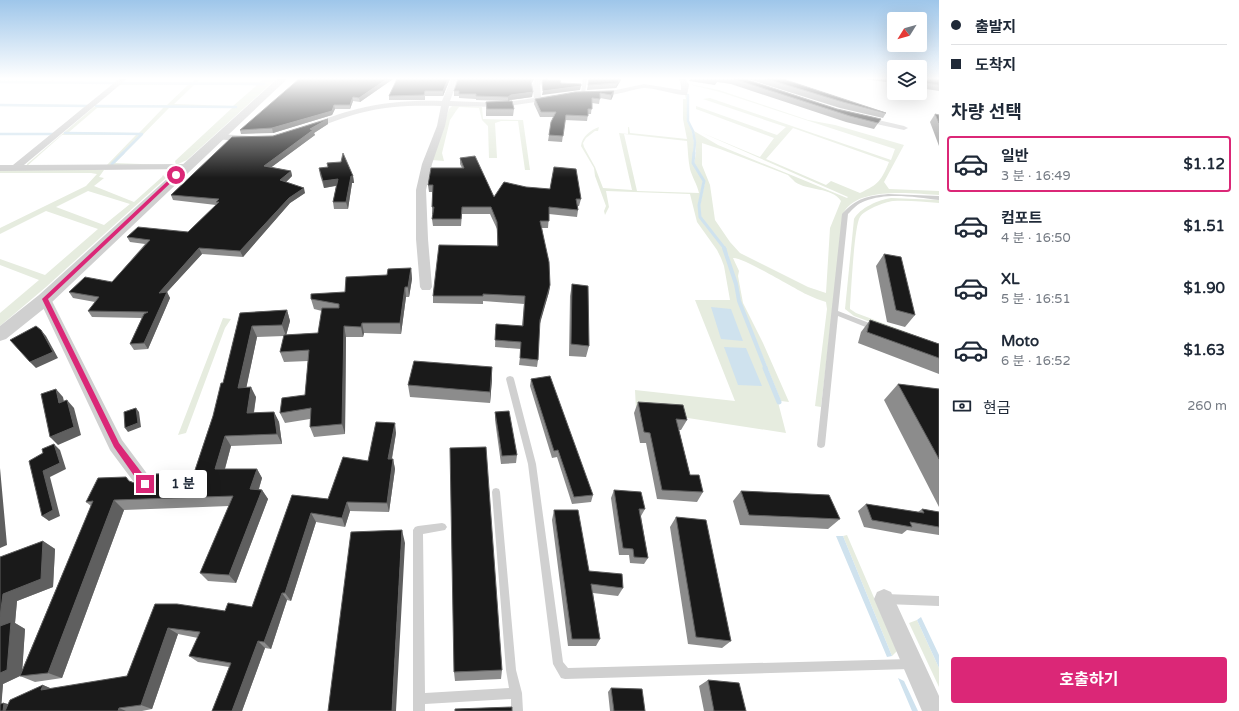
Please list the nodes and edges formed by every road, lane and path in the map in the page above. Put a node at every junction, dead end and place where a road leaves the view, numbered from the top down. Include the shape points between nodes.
1 (83, 112) edge
2 (246, 112) edge
3 (358, 112) edge
4 (444, 112) edge
5 (852, 116) edge
6 (904, 128) dead end
7 (302, 129) edge
8 (219, 137) junction
9 (259, 139) edge
10 (185, 167) junction
11 (0, 168) edge
12 (15, 168) junction
13 (939, 198) edge
14 (426, 287) dead end
15 (44, 299) junction
16 (834, 312) junction
17 (879, 329) edge
18 (0, 335) edge
19 (510, 379) dead end
20 (821, 445) dead end
21 (145, 484) edge
22 (496, 492) dead end
23 (442, 527) dead end
24 (884, 599) joint
25 (939, 601) edge
26 (912, 664) junction
27 (516, 693) junction
28 (419, 699) junction
29 (419, 711) edge
30 (517, 711) edge
31 (934, 711) edge

1 - 12 street
2 - 8 street
3 - 7 street
4 - 14 street via 427,164 422,190 422,239
5 - 6 street
8 - 9 street
8 - 10 street
10 - 12 street
10 - 15 street
11 - 12 street
13 - 16 lane via 883,195 861,202 848,210 845,214
15 - 18 street
15 - 21 street via 116,445
16 - 17 lane
16 - 20 lane
19 - 26 lane via 532,464 558,664 565,674
22 - 27 lane via 511,670
23 - 28 lane via 418,530
24 - 25 lane
24 - 26 street
26 - 31 street
27 - 28 lane
27 - 30 lane
28 - 29 lane

